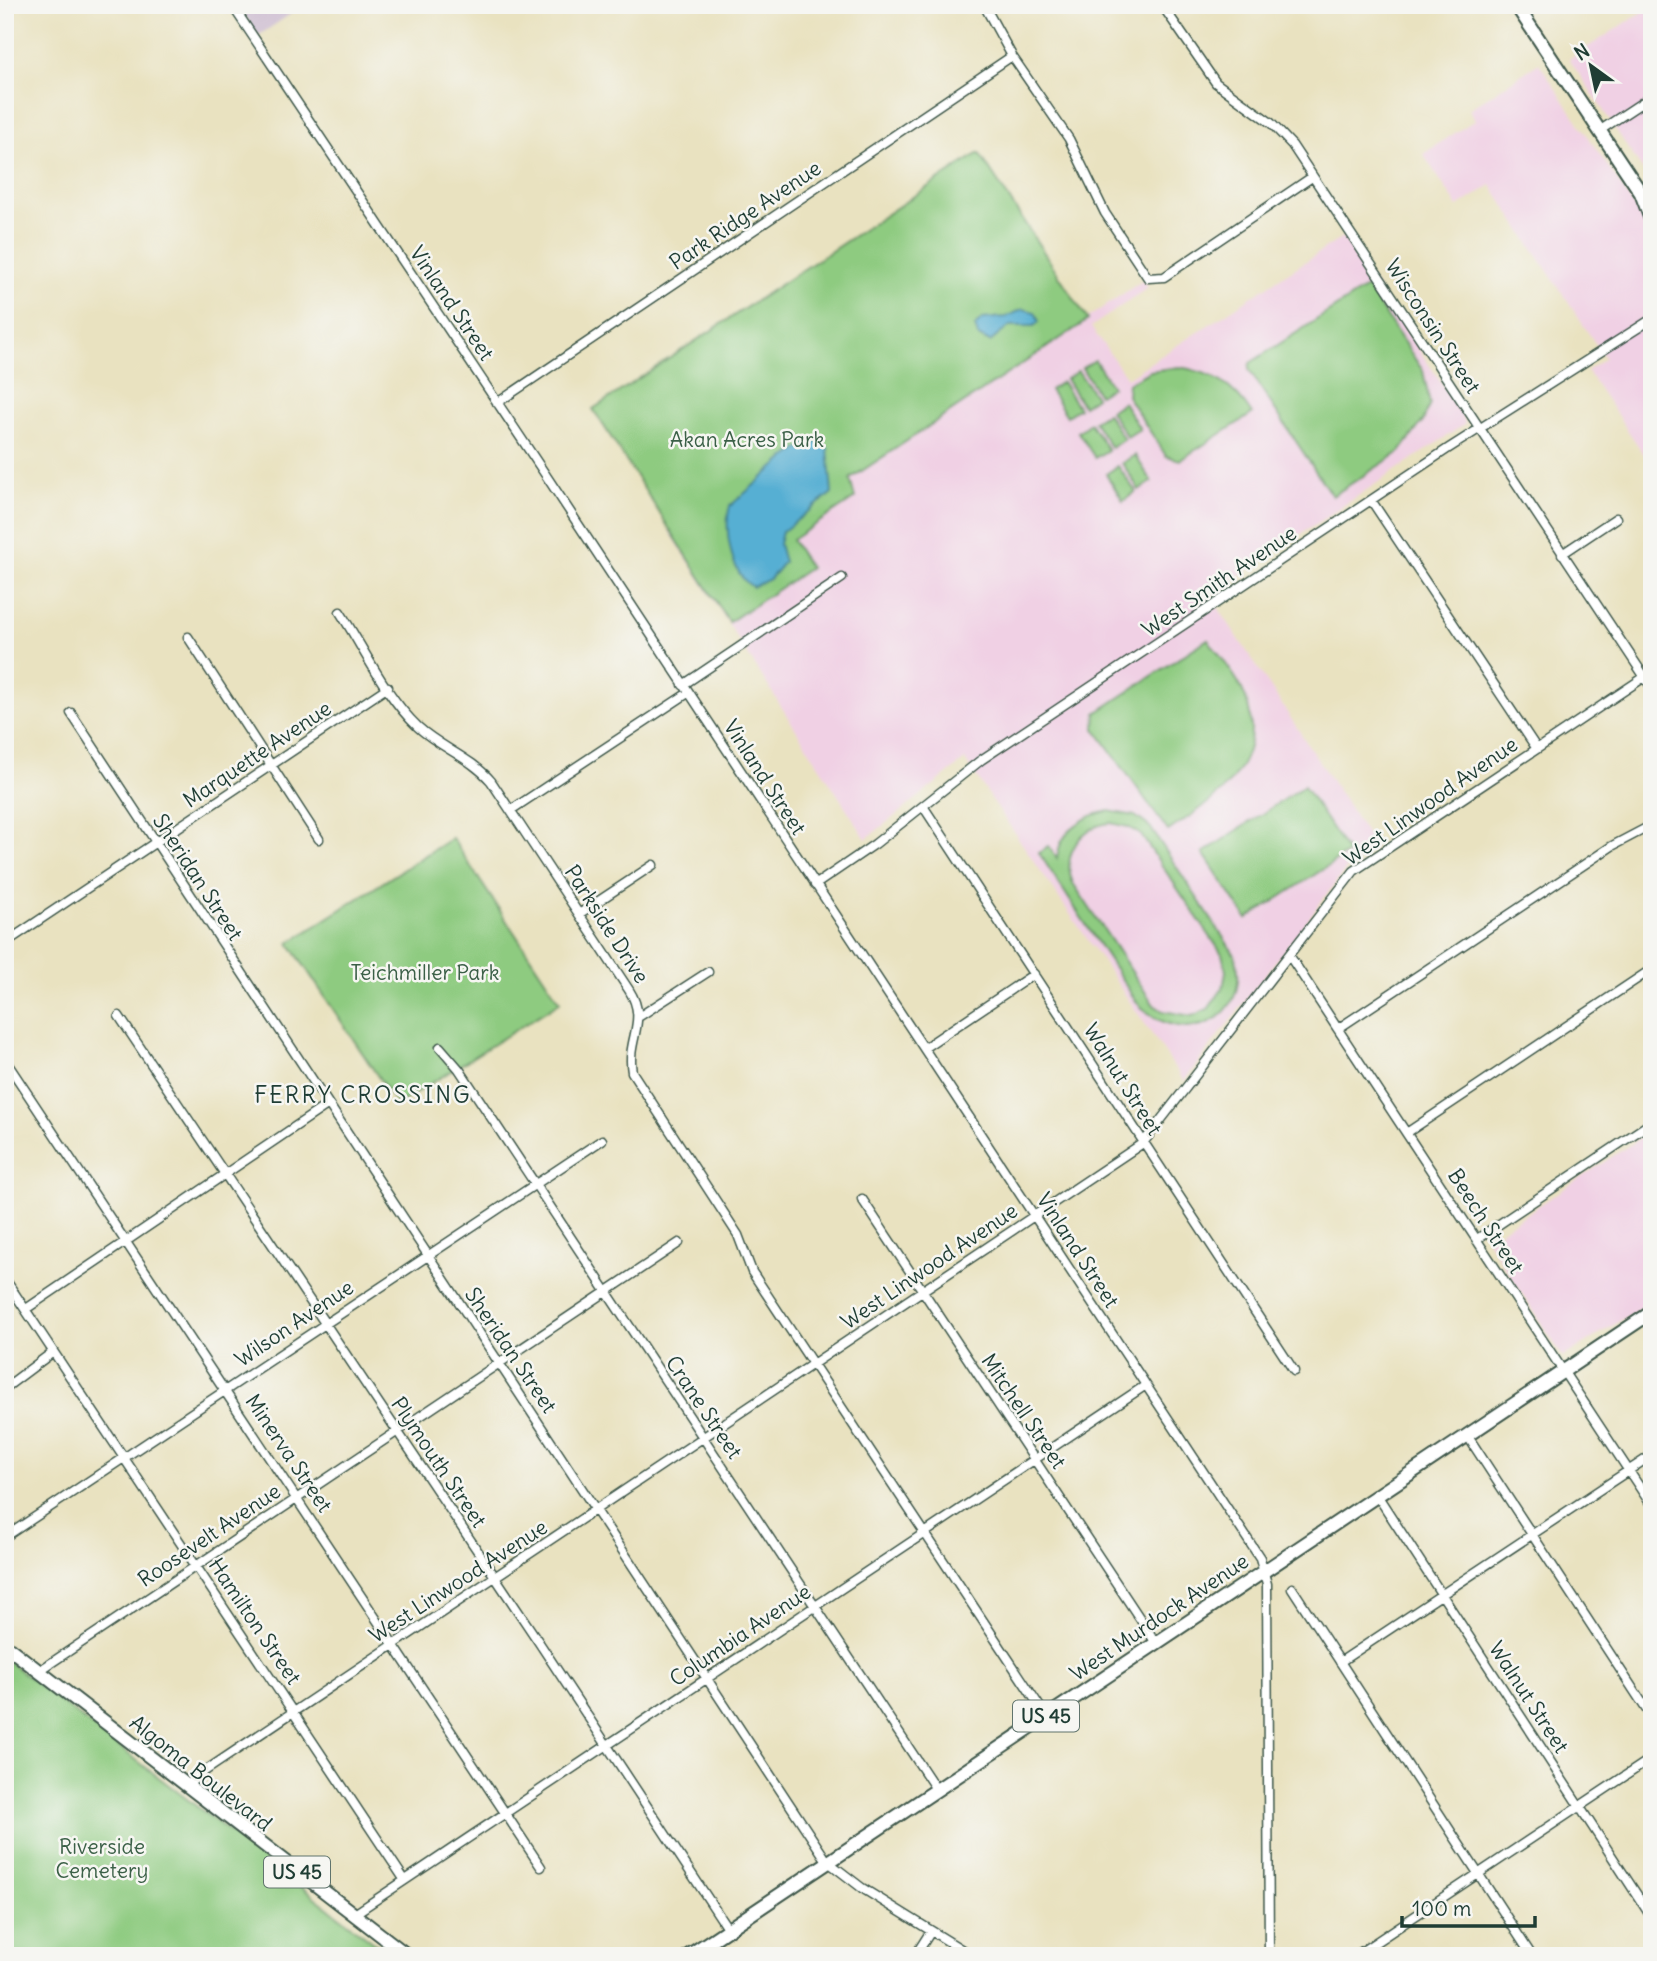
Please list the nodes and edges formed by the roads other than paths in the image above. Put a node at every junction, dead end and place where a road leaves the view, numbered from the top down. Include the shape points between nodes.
1 (232, 5) edge
2 (984, 5) edge
3 (1162, 5) edge
4 (1516, 5) edge
5 (1012, 56) junction
6 (1652, 96) edge
7 (1599, 131) junction
8 (1312, 177) junction
9 (1641, 193) junction
10 (1652, 202) edge
11 (1652, 222) edge
12 (1652, 319) edge
13 (497, 403) junction
14 (1480, 429) junction
15 (1371, 500) junction
16 (1616, 518) dead end
17 (1562, 554) junction
18 (842, 578) dead end
19 (340, 612) dead end
20 (188, 637) dead end
21 (1648, 674) edge
22 (388, 687) junction
23 (1652, 688) edge
24 (685, 689) junction
25 (71, 713) dead end
26 (1536, 748) junction
27 (271, 766) junction
28 (923, 806) junction
29 (510, 810) junction
30 (1652, 825) edge
31 (319, 839) dead end
32 (155, 843) junction
33 (653, 865) dead end
34 (815, 885) junction
35 (579, 914) junction
36 (5, 943) edge
37 (1289, 955) junction
38 (1652, 969) edge
39 (708, 972) dead end
40 (1034, 974) junction
41 (119, 1016) dead end
42 (640, 1016) junction
43 (1339, 1028) junction
44 (440, 1047) dead end
45 (924, 1048) junction
46 (5, 1060) edge
47 (327, 1105) junction
48 (1652, 1122) edge
49 (1408, 1132) junction
50 (603, 1140) dead end
51 (1143, 1143) junction
52 (226, 1174) junction
53 (534, 1183) junction
54 (862, 1199) dead end
55 (1035, 1217) junction
56 (1477, 1239) junction
57 (126, 1241) junction
58 (679, 1244) dead end
59 (427, 1256) junction
60 (5, 1279) edge
61 (606, 1291) junction
62 (923, 1291) junction
63 (26, 1309) junction
64 (1652, 1312) edge
65 (325, 1323) junction
66 (54, 1352) junction
67 (498, 1363) junction
68 (813, 1364) junction
69 (1294, 1371) dead end
70 (1564, 1371) junction
71 (1146, 1385) junction
72 (5, 1388) edge
73 (225, 1389) junction
74 (397, 1431) junction
75 (1467, 1435) junction
76 (704, 1438) junction
77 (1652, 1455) edge
78 (124, 1458) junction
79 (1036, 1460) junction
80 (1628, 1471) junction
81 (1377, 1495) junction
82 (297, 1497) junction
83 (1652, 1506) edge
84 (597, 1510) junction
85 (925, 1533) junction
86 (1531, 1535) junction
87 (5, 1537) edge
88 (196, 1565) junction
89 (1264, 1570) junction
90 (495, 1578) junction
91 (1292, 1588) dead end
92 (1441, 1595) junction
93 (814, 1606) junction
94 (1156, 1643) junction
95 (394, 1644) junction
96 (5, 1645) edge
97 (1340, 1662) junction
98 (39, 1671) junction
99 (708, 1678) junction
100 (295, 1712) junction
101 (1046, 1716) junction
102 (1652, 1718) edge
103 (607, 1744) junction
104 (1652, 1758) edge
105 (187, 1787) junction
106 (936, 1789) junction
107 (1580, 1807) junction
108 (505, 1812) junction
109 (827, 1861) junction
110 (541, 1867) dead end
111 (1479, 1873) junction
112 (404, 1880) junction
113 (354, 1915) junction
114 (1652, 1918) edge
115 (728, 1929) junction
116 (931, 1931) junction
117 (1531, 1955) edge
118 (408, 1956) edge
119 (688, 1956) edge
120 (915, 1956) edge
121 (972, 1956) edge
122 (1269, 1956) edge
123 (1355, 1956) edge

1 - 13 street, Vinland Street
2 - 5 street
3 - 8 street, Wisconsin Street via 1204,69 1285,136
4 - 7 main road
5 - 8 street via 1069,139 1105,213 1139,268 1152,279 1164,277
5 - 13 street, Park Ridge Avenue
6 - 7 street
7 - 9 main road
8 - 14 street, Wisconsin Street
9 - 10 main road
9 - 11 main road
12 - 14 street, West Smith Avenue
13 - 24 street, Vinland Street
14 - 15 street, West Smith Avenue
14 - 17 street, Wisconsin Street
15 - 26 street
15 - 28 street, West Smith Avenue via 981,760
16 - 17 street
17 - 21 street, Wisconsin Street
18 - 24 street
19 - 22 street, Parkside Drive
20 - 27 street
21 - 23 street, Wisconsin Street
21 - 26 street, West Linwood Avenue
22 - 27 street, Marquette Avenue
22 - 29 street, Parkside Drive via 420,729 480,767
24 - 29 street
24 - 34 street, Vinland Street
25 - 32 street, Sheridan Street
26 - 37 street, West Linwood Avenue via 1354,871
27 - 31 street
27 - 32 street, Marquette Avenue
28 - 34 street, West Smith Avenue
28 - 40 street, Walnut Street
29 - 35 street, Parkside Drive
30 - 43 street via 1618,842
32 - 36 street, Marquette Avenue
32 - 47 street, Sheridan Street
33 - 35 street
34 - 45 street, Vinland Street
35 - 42 street, Parkside Drive via 635,998
37 - 43 street, Beech Street
37 - 51 street, West Linwood Avenue
38 - 49 street
39 - 42 street
40 - 45 street
40 - 51 street, Walnut Street
41 - 52 street, Plymouth Street
42 - 68 street, Parkside Drive via 630,1056 632,1072 738,1235 752,1272
43 - 49 street, Beech Street
44 - 53 street, Crane Street
45 - 55 street, Vinland Street
46 - 57 street, Minerva Street
47 - 52 street
47 - 59 street, Sheridan Street
48 - 56 street
49 - 56 street, Beech Street
50 - 53 street, Wilson Avenue
51 - 55 street, West Linwood Avenue
51 - 69 street, Walnut Street
52 - 57 street
52 - 65 street, Plymouth Street
53 - 59 street, Wilson Avenue
53 - 61 street, Crane Street
54 - 62 street, Mitchell Street
55 - 62 street, West Linwood Avenue
55 - 71 street, Vinland Street
56 - 70 street, Beech Street
57 - 63 street
57 - 73 street, Minerva Street
58 - 61 street, Roosevelt Avenue
59 - 65 street, Wilson Avenue
59 - 67 street, Sheridan Street
60 - 63 street, Hamilton Street
61 - 67 street, Roosevelt Avenue
61 - 76 street, Crane Street
62 - 68 street, West Linwood Avenue
62 - 79 street, Mitchell Street
63 - 66 street, Hamilton Street
64 - 70 main road, West Murdock Avenue / US 45
65 - 73 street, Wilson Avenue
65 - 74 street, Plymouth Street
66 - 72 street
66 - 78 street, Hamilton Street
67 - 74 street, Roosevelt Avenue
67 - 84 street, Sheridan Street
68 - 76 street, West Linwood Avenue
68 - 85 street, Parkside Drive
70 - 75 main road, West Murdock Avenue / US 45
70 - 80 street, Beech Street
71 - 79 street, Columbia Avenue
71 - 89 street, Vinland Street
73 - 78 street, Wilson Avenue
73 - 82 street, Minerva Street
74 - 82 street, Roosevelt Avenue
74 - 90 street, Plymouth Street
75 - 81 main road, West Murdock Avenue / US 45
75 - 86 street
76 - 84 street, West Linwood Avenue
76 - 93 street, Crane Street
77 - 80 street
78 - 87 street, Wilson Avenue
78 - 88 street, Hamilton Street
79 - 85 street, Columbia Avenue
79 - 94 street, Mitchell Street
80 - 83 street, Beech Street
80 - 86 street
81 - 89 main road, West Murdock Avenue / US 45
81 - 92 street, Walnut Street
82 - 88 street, Roosevelt Avenue
82 - 95 street, Minerva Street
84 - 90 street, West Linwood Avenue
84 - 99 street, Sheridan Street
85 - 93 street, Columbia Avenue
85 - 101 street, Parkside Drive
86 - 92 street
86 - 102 street
88 - 98 street, Roosevelt Avenue
88 - 100 street, Hamilton Street
89 - 94 main road, West Murdock Avenue / US 45
89 - 122 street
90 - 95 street, West Linwood Avenue
90 - 103 street, Plymouth Street
91 - 97 street
92 - 97 street
92 - 107 street, Walnut Street
93 - 99 street, Columbia Avenue
93 - 106 street, Crane Street
94 - 101 main road, West Murdock Avenue / US 45
95 - 100 street, West Linwood Avenue
95 - 108 street, Minerva Street
96 - 98 main road, Algoma Boulevard / US 45
97 - 111 street
98 - 105 main road, Algoma Boulevard / US 45
99 - 103 street, Columbia Avenue
99 - 109 street, Sheridan Street
100 - 105 street, West Linwood Avenue
100 - 112 street, Hamilton Street
101 - 106 main road, West Murdock Avenue / US 45
103 - 108 street, Columbia Avenue
103 - 115 street, Plymouth Street
104 - 107 street
105 - 113 main road, Algoma Boulevard / US 45
106 - 109 main road, West Murdock Avenue / US 45
107 - 111 street
107 - 114 street, Walnut Street
108 - 110 street, Minerva Street
108 - 112 street, Columbia Avenue
109 - 115 main road, West Murdock Avenue / US 45
109 - 116 street, Sheridan Street
111 - 117 street
111 - 123 street
112 - 113 street, Columbia Avenue
113 - 118 main road, Algoma Boulevard / US 45
115 - 119 main road, West Murdock Avenue / US 45
116 - 120 street
116 - 121 street, Sheridan Street

